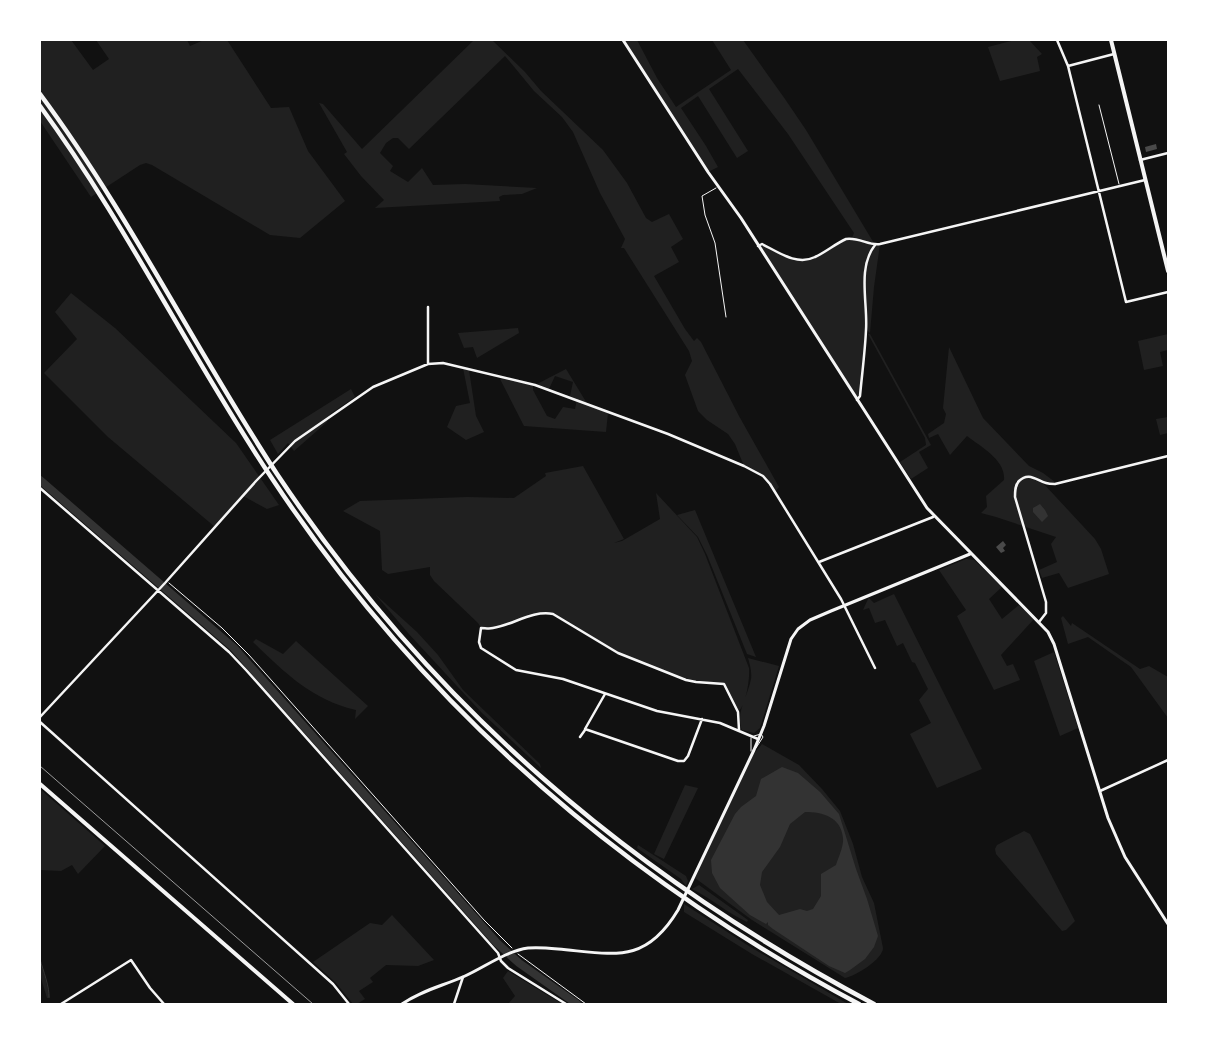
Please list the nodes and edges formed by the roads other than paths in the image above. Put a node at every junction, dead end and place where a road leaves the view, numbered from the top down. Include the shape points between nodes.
1 (623, 40) edge
2 (1057, 40) edge
3 (1111, 40) edge
4 (1114, 54) junction
5 (1068, 66) junction
6 (40, 94) edge
7 (1099, 105) dead end
8 (40, 106) edge
9 (1168, 153) edge
10 (1140, 160) junction
11 (1145, 180) junction
12 (1120, 186) junction
13 (1099, 191) junction
14 (875, 245) junction
15 (758, 246) junction
16 (1168, 271) edge
17 (1168, 292) edge
18 (428, 307) dead end
19 (428, 364) junction
20 (857, 400) junction
21 (1168, 456) edge
22 (40, 488) edge
23 (933, 517) junction
24 (970, 554) junction
25 (818, 562) junction
26 (159, 589) junction
27 (844, 606) junction
28 (1038, 622) junction
29 (874, 668) dead end
30 (605, 693) junction
31 (40, 717) edge
32 (702, 719) junction
33 (40, 722) edge
34 (585, 729) junction
35 (739, 730) junction
36 (761, 734) junction
37 (580, 737) dead end
38 (752, 737) junction
39 (759, 740) junction
40 (754, 750) junction
41 (752, 755) junction
42 (1168, 760) edge
43 (40, 784) edge
44 (1100, 790) junction
45 (1168, 924) edge
46 (500, 959) junction
47 (463, 977) junction
48 (61, 1004) edge
49 (164, 1004) edge
50 (293, 1004) edge
51 (349, 1004) edge
52 (402, 1004) edge
53 (454, 1004) edge
54 (566, 1004) edge
55 (859, 1004) edge
56 (874, 1004) edge

1 - 15 street
2 - 5 street
3 - 4 main road
4 - 5 street
4 - 10 main road
5 - 13 street
6 - 56 highway via 79,148 263,451 317,531 373,604 451,691 516,755 593,822 689,894 787,956
7 - 12 lane
8 - 55 highway via 111,212 262,463 353,590 431,680 499,749 592,830 681,897 782,962
9 - 10 street
10 - 11 main road
11 - 12 street
11 - 16 main road
12 - 13 street
13 - 14 street
13 - 17 street via 1126,302
14 - 15 street via 846,239 804,261 762,244
14 - 20 street via 867,262 864,282 866,330
15 - 20 street
18 - 19 street
19 - 25 street via 443,362 520,380 668,434 755,471 770,484
19 - 26 street via 373,387 295,441
20 - 23 street
21 - 28 street via 1055,484 1034,477 1024,478 1016,485 1015,492 1046,602 1046,613
22 - 26 street
23 - 24 street
23 - 25 street
24 - 27 street
24 - 28 street
25 - 27 street
26 - 31 street
26 - 46 street via 246,670
27 - 29 street
27 - 36 street via 810,620 794,634
28 - 44 street via 1052,638
30 - 32 street via 657,711
30 - 34 street
30 - 35 street via 563,679 516,670 482,648 479,642 481,628 495,628 524,617 554,614 618,653 686,680 724,684 738,712
32 - 34 street via 688,756 682,761
32 - 35 street
33 - 51 street via 333,984
34 - 37 street
35 - 38 street
36 - 38 lane
36 - 39 street
36 - 40 lane via 759,746
38 - 39 street
38 - 41 lane
39 - 40 street
40 - 41 street
41 - 46 street via 678,910 652,942 631,952 613,954 537,947 515,951
42 - 44 street
43 - 50 main road
44 - 45 street via 1122,851
46 - 47 street
46 - 54 street via 508,968
47 - 52 street via 420,992
47 - 53 street
48 - 49 street via 132,960

